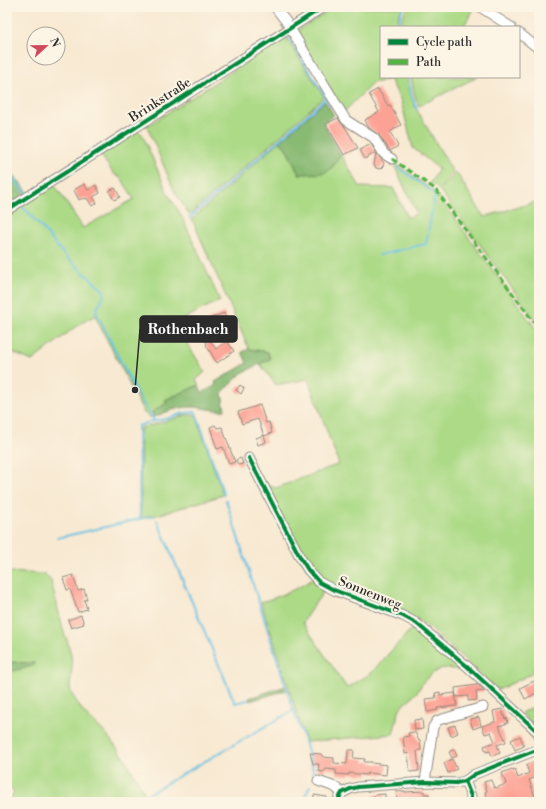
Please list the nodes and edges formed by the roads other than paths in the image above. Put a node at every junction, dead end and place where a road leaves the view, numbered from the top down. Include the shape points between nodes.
1 (275, 7) edge
2 (324, 7) edge
3 (480, 7) edge
4 (509, 26) edge
5 (290, 29) junction
6 (520, 34) edge
7 (539, 49) edge
8 (392, 159) dead end
9 (7, 210) edge
10 (248, 458) dead end
11 (483, 707) dead end
12 (539, 733) edge
13 (539, 749) edge
14 (318, 781) dead end
15 (465, 781) junction
16 (425, 782) junction
17 (342, 793) junction
18 (337, 802) edge
19 (471, 802) edge

1 - 5 street
2 - 5 street, Brinkstraße
3 - 4 street
5 - 8 street via 346,120 374,138 384,154
5 - 9 street, Brinkstraße
6 - 7 street
10 - 12 street, Sonnenweg via 300,557 319,582 416,623 468,666
11 - 16 street via 439,720 434,724
13 - 15 street via 475,774
14 - 17 street via 335,787
15 - 16 street
15 - 19 street
16 - 17 street via 358,787
17 - 18 street

